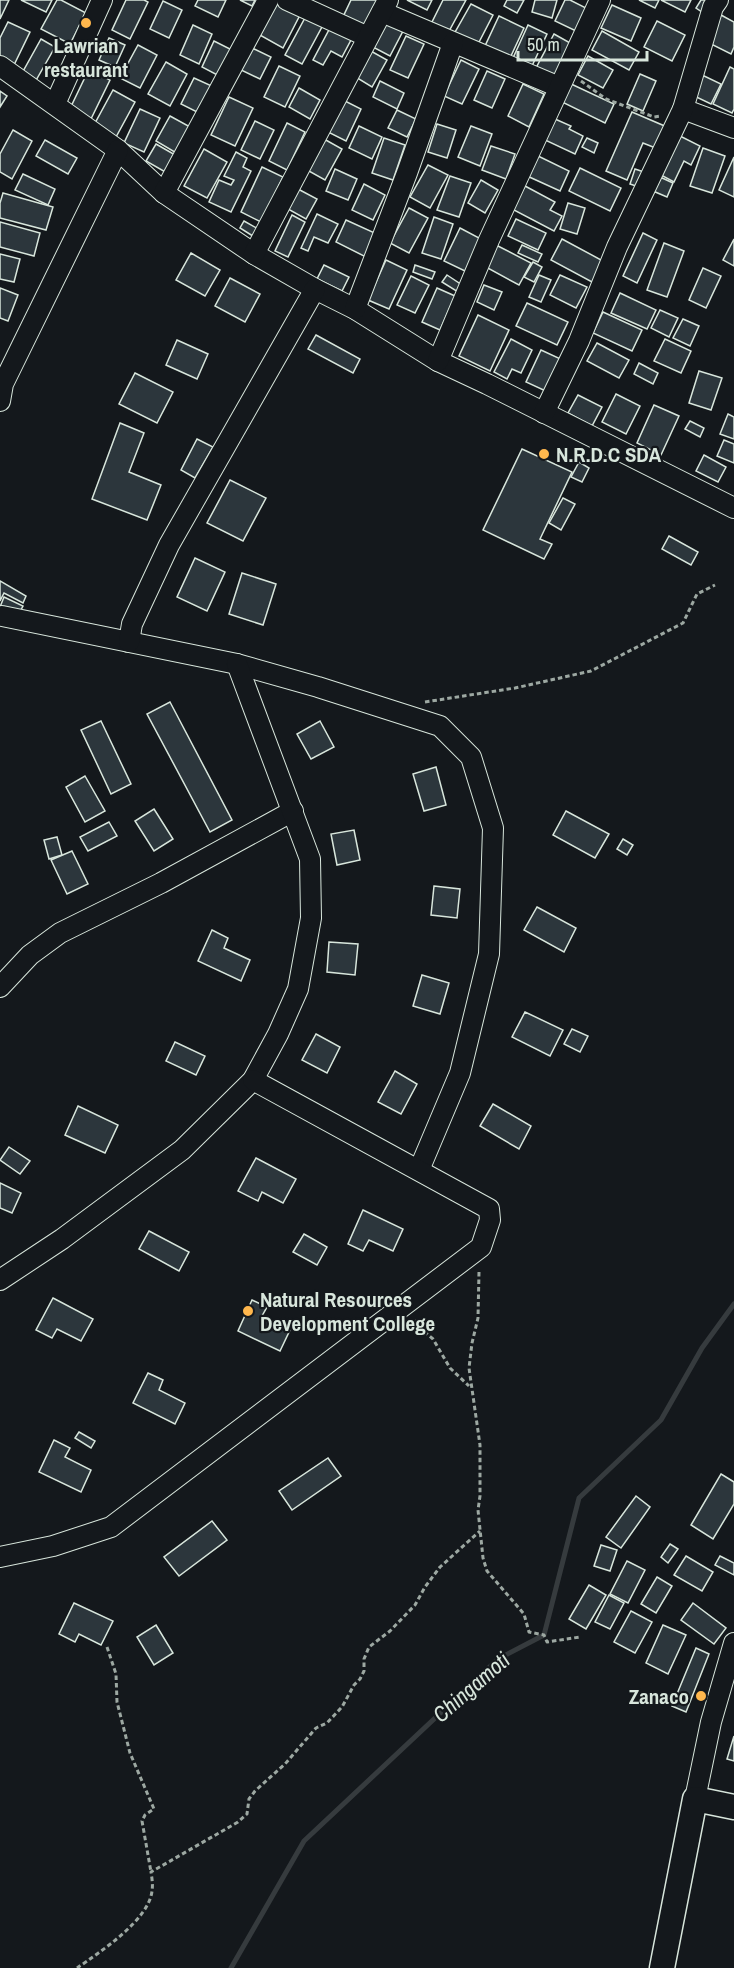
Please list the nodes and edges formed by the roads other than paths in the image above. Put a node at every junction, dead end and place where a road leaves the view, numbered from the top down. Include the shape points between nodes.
1 (102, 0) edge
2 (267, 0) edge
3 (286, 0) edge
4 (600, 0) edge
5 (718, 0) edge
6 (385, 6) edge
7 (368, 37) junction
8 (453, 43) junction
9 (0, 66) edge
10 (563, 78) junction
11 (55, 104) junction
12 (683, 109) junction
13 (734, 128) edge
14 (118, 150) junction
15 (164, 193) junction
16 (254, 254) junction
17 (315, 289) junction
18 (355, 309) junction
19 (438, 361) junction
20 (0, 401) edge
21 (544, 412) junction
22 (734, 508) edge
23 (2, 616) dead end
24 (129, 642) junction
25 (237, 664) junction
26 (293, 811) junction
27 (0, 987) edge
28 (253, 1080) junction
29 (418, 1170) junction
30 (0, 1280) edge
31 (0, 1557) edge
32 (734, 1643) edge
33 (694, 1799) junction
34 (734, 1807) edge
35 (662, 1968) edge

1 - 11 street
2 - 15 street
3 - 7 street
4 - 10 street
5 - 12 street
6 - 7 street
6 - 8 street
7 - 16 street
8 - 10 street
8 - 18 street
9 - 11 street
10 - 19 street
11 - 14 street
12 - 13 street
12 - 21 street
14 - 15 street
14 - 20 street via 3,384
15 - 16 street
16 - 17 street
17 - 18 street
17 - 24 street via 170,545 132,624
18 - 19 street
19 - 21 street
21 - 22 street
23 - 24 street
24 - 25 street
25 - 26 street
25 - 29 street via 440,726 471,757 493,828 489,954 460,1073
26 - 27 street via 60,933 30,955
26 - 28 street via 310,859 311,918 298,989
28 - 29 street
28 - 30 street via 182,1150
29 - 31 street via 489,1209 482,1247 111,1527 53,1546
32 - 33 street
33 - 34 main road
33 - 35 main road

